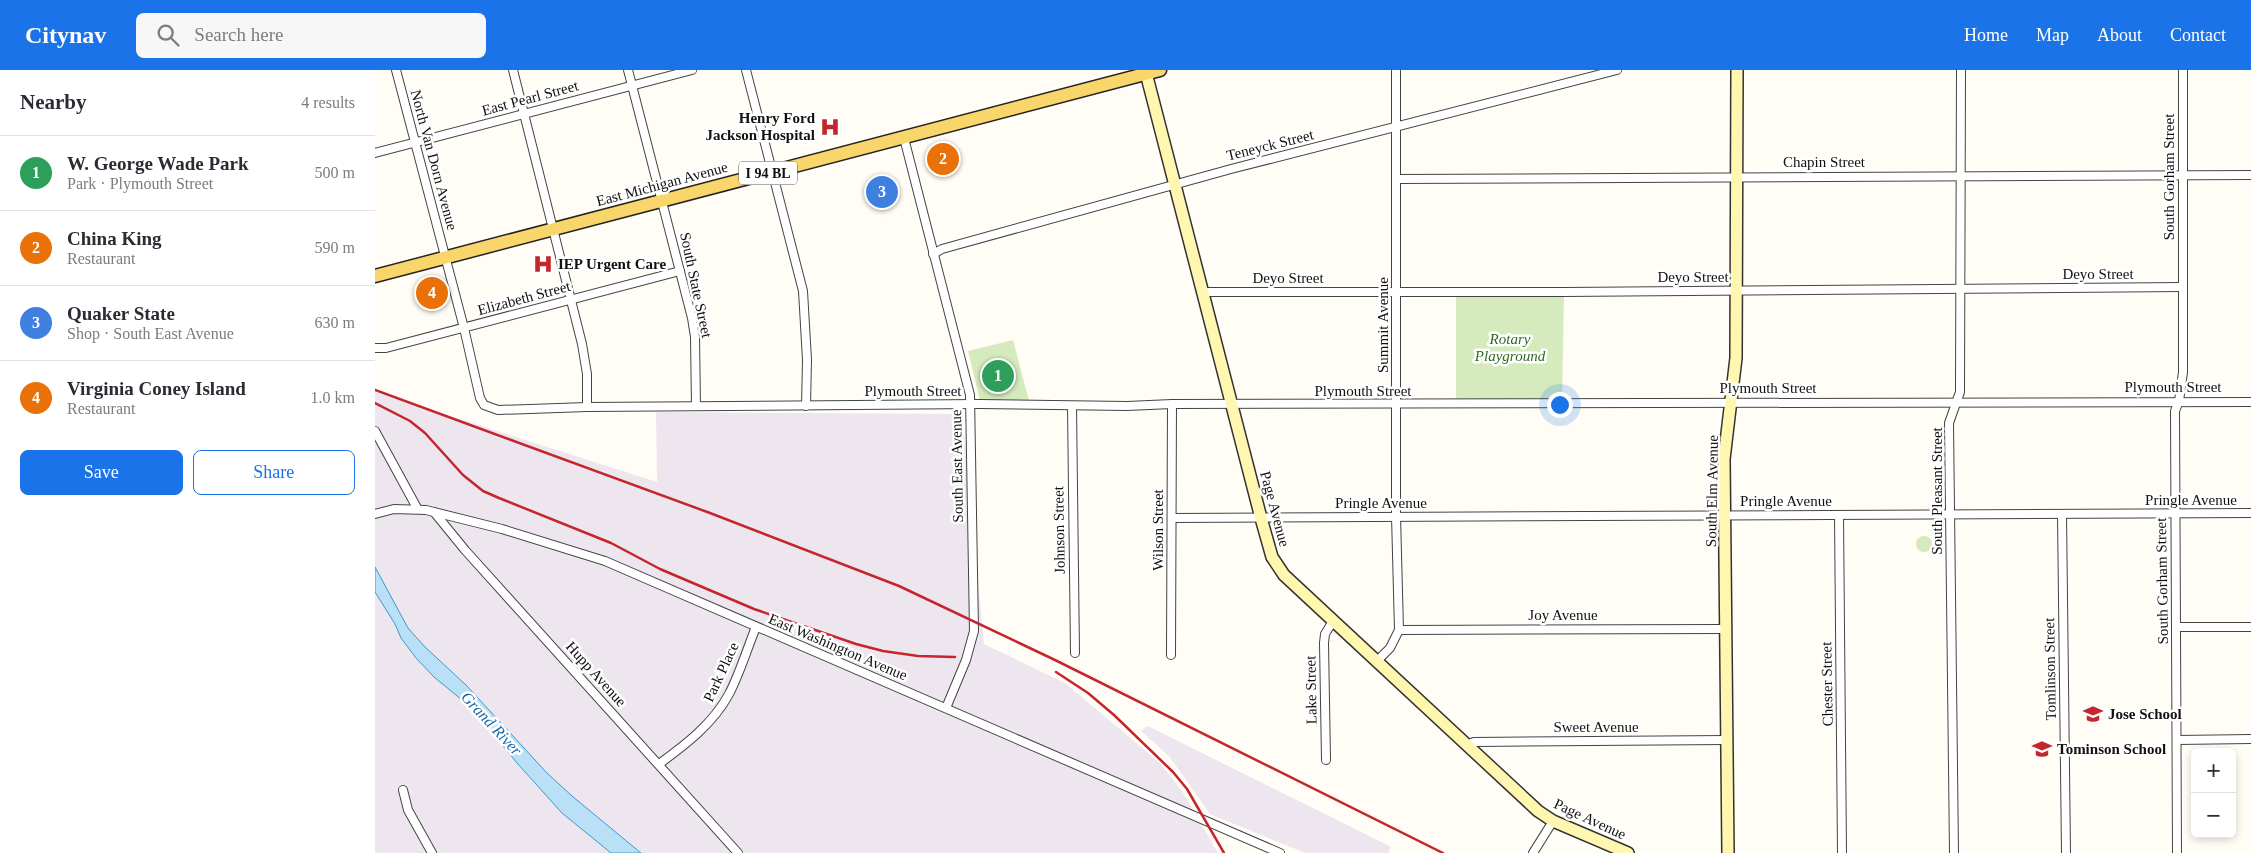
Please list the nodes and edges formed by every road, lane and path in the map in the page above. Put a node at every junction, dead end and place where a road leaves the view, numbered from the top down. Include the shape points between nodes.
1 (396, 70) edge
2 (513, 70) edge
3 (628, 70) edge
4 (692, 70) edge
5 (746, 70) edge
6 (1160, 70) edge
7 (1396, 70) edge
8 (1617, 70) edge
9 (1737, 70) edge
10 (1961, 70) edge
11 (2183, 70) edge
12 (1146, 73) junction
13 (631, 85) junction
14 (524, 114) junction
15 (1396, 127) junction
16 (904, 138) junction
17 (415, 143) junction
18 (375, 153) edge
19 (773, 172) junction
20 (2183, 175) junction
21 (2251, 175) edge
22 (1736, 176) junction
23 (1960, 176) junction
24 (1397, 179) junction
25 (1176, 186) junction
26 (662, 201) junction
27 (553, 229) junction
28 (933, 254) junction
29 (445, 258) junction
30 (680, 271) junction
31 (375, 276) edge
32 (2183, 288) junction
33 (1960, 289) junction
34 (1737, 290) junction
35 (1396, 291) junction
36 (1203, 292) junction
37 (571, 299) junction
38 (464, 328) junction
39 (375, 348) edge
40 (480, 398) joint
41 (2179, 401) junction
42 (1731, 402) junction
43 (1957, 402) junction
44 (2251, 402) edge
45 (1172, 404) junction
46 (1397, 404) junction
47 (970, 405) junction
48 (1233, 405) junction
49 (696, 406) junction
50 (806, 406) junction
51 (1071, 406) junction
52 (587, 407) junction
53 (375, 431) edge
54 (417, 508) junction
55 (434, 512) junction
56 (2251, 513) edge
57 (375, 514) edge
58 (1951, 514) junction
59 (2062, 514) junction
60 (2175, 514) junction
61 (1725, 515) junction
62 (1839, 515) junction
63 (1396, 516) junction
64 (1172, 518) junction
65 (1261, 518) junction
66 (1333, 621) junction
67 (757, 627) junction
68 (2177, 627) junction
69 (2251, 627) edge
70 (1727, 629) junction
71 (1399, 630) junction
72 (1075, 653) dead end
73 (1171, 655) dead end
74 (1376, 662) junction
75 (946, 708) junction
76 (2251, 739) edge
77 (1727, 740) junction
78 (2177, 740) junction
79 (1466, 745) junction
80 (1326, 760) dead end
81 (659, 764) junction
82 (403, 790) dead end
83 (1553, 821) junction
84 (431, 853) edge
85 (738, 853) edge
86 (1280, 853) edge
87 (1533, 853) edge
88 (1628, 853) edge
89 (1728, 853) edge
90 (1842, 853) edge
91 (1954, 853) edge
92 (2066, 853) edge
93 (2177, 853) edge

1 - 17 street, North Van Dorn Avenue
2 - 14 street
3 - 13 street, South State Street
4 - 13 street, East Pearl Street
5 - 19 street
6 - 12 main road, East Michigan Avenue / I 94 BL
7 - 15 street, Summit Avenue
8 - 15 street, Teneyck Street
9 - 22 street, South Elm Avenue
10 - 23 street, South Pleasant Street
11 - 20 street, South Gorham Street
12 - 16 main road, East Michigan Avenue / I 94 BL
12 - 25 street, Page Avenue
13 - 14 street, East Pearl Street
13 - 26 street, South State Street
14 - 17 street, East Pearl Street
14 - 27 street
15 - 24 street, Summit Avenue
15 - 25 street, Teneyck Street
16 - 19 main road, East Michigan Avenue / I 94 BL
16 - 28 street, South East Avenue
17 - 18 street, East Pearl Street
17 - 29 street, North Van Dorn Avenue
19 - 26 main road, East Michigan Avenue / I 94 BL
19 - 50 street via 804,301
20 - 21 street, Chapin Street
20 - 23 street, Chapin Street
20 - 32 street, South Gorham Street
22 - 23 street, Chapin Street
22 - 24 street, Chapin Street
22 - 34 street, South Elm Avenue
23 - 33 street, South Pleasant Street
24 - 35 street, Summit Avenue
25 - 28 street, Teneyck Street via 942,248
25 - 36 street, Page Avenue
26 - 27 main road, East Michigan Avenue / I 94 BL
26 - 30 street, South State Street
27 - 29 main road, East Michigan Avenue / I 94 BL
27 - 37 street
28 - 47 street, South East Avenue
29 - 31 main road, East Michigan Avenue / I 94 BL
29 - 38 street, North Van Dorn Avenue
30 - 37 street, Elizabeth Street
30 - 49 street, South State Street via 695,337
32 - 33 street, Deyo Street
32 - 41 street, South Gorham Street via 2183,372
33 - 34 street, Deyo Street
33 - 43 street, South Pleasant Street via 1960,392
34 - 35 street, Deyo Street
34 - 42 street, South Elm Avenue via 1736,358
35 - 36 street, Deyo Street
35 - 46 street, Summit Avenue
36 - 48 street, Page Avenue
37 - 38 street, Elizabeth Street
37 - 52 street via 586,366
38 - 39 street, Elizabeth Street
38 - 40 street, North Van Dorn Avenue
40 - 52 street, Plymouth Street via 484,405 498,410
41 - 43 street, Plymouth Street
41 - 44 street, Plymouth Street
41 - 60 street, South Gorham Street via 2175,411
42 - 43 street, Plymouth Street
42 - 46 street, Plymouth Street
42 - 61 street, South Elm Avenue via 1724,459
43 - 58 street, South Pleasant Street via 1949,423
45 - 48 street, Plymouth Street
45 - 51 street, Plymouth Street
45 - 64 street, Wilson Street
46 - 48 street, Plymouth Street
46 - 63 street, Summit Avenue
47 - 50 street, Plymouth Street
47 - 51 street, Plymouth Street
47 - 75 street, South East Avenue via 974,631
48 - 65 street, Page Avenue
49 - 50 street, Plymouth Street
49 - 52 street, Plymouth Street
51 - 72 street, Johnson Street
53 - 54 street
54 - 55 street, East Washington Avenue
54 - 57 street, East Washington Avenue
55 - 67 street, East Washington Avenue via 605,561
55 - 81 street, Hupp Avenue
56 - 60 street, Pringle Avenue
58 - 59 street, Pringle Avenue
58 - 62 street, Pringle Avenue
58 - 91 street, South Pleasant Street
59 - 60 street, Pringle Avenue
59 - 92 street, Tomlinson Street
60 - 68 street, South Gorham Street
61 - 62 street, Pringle Avenue
61 - 63 street, Pringle Avenue
61 - 70 street, South Elm Avenue
62 - 90 street, Chester Street
63 - 65 street, Pringle Avenue
63 - 71 street, Summit Avenue
64 - 65 street, Pringle Avenue
64 - 73 street, Wilson Street
65 - 66 street, Page Avenue via 1279,570
66 - 74 street, Page Avenue
66 - 80 street, Lake Street via 1324,643
67 - 75 street, East Washington Avenue
67 - 81 street, Park Place via 729,695 715,715
68 - 69 street
68 - 78 street, South Gorham Street
70 - 71 street, Joy Avenue
70 - 77 street, South Elm Avenue
71 - 74 street
74 - 79 street, Page Avenue
75 - 86 street, East Washington Avenue
76 - 78 street
77 - 79 street, Sweet Avenue via 1473,742
77 - 89 street, South Elm Avenue
78 - 93 street, South Gorham Street
79 - 83 street, Page Avenue
81 - 85 street, Hupp Avenue
82 - 84 street via 408,810
83 - 87 street
83 - 88 street, Page Avenue

